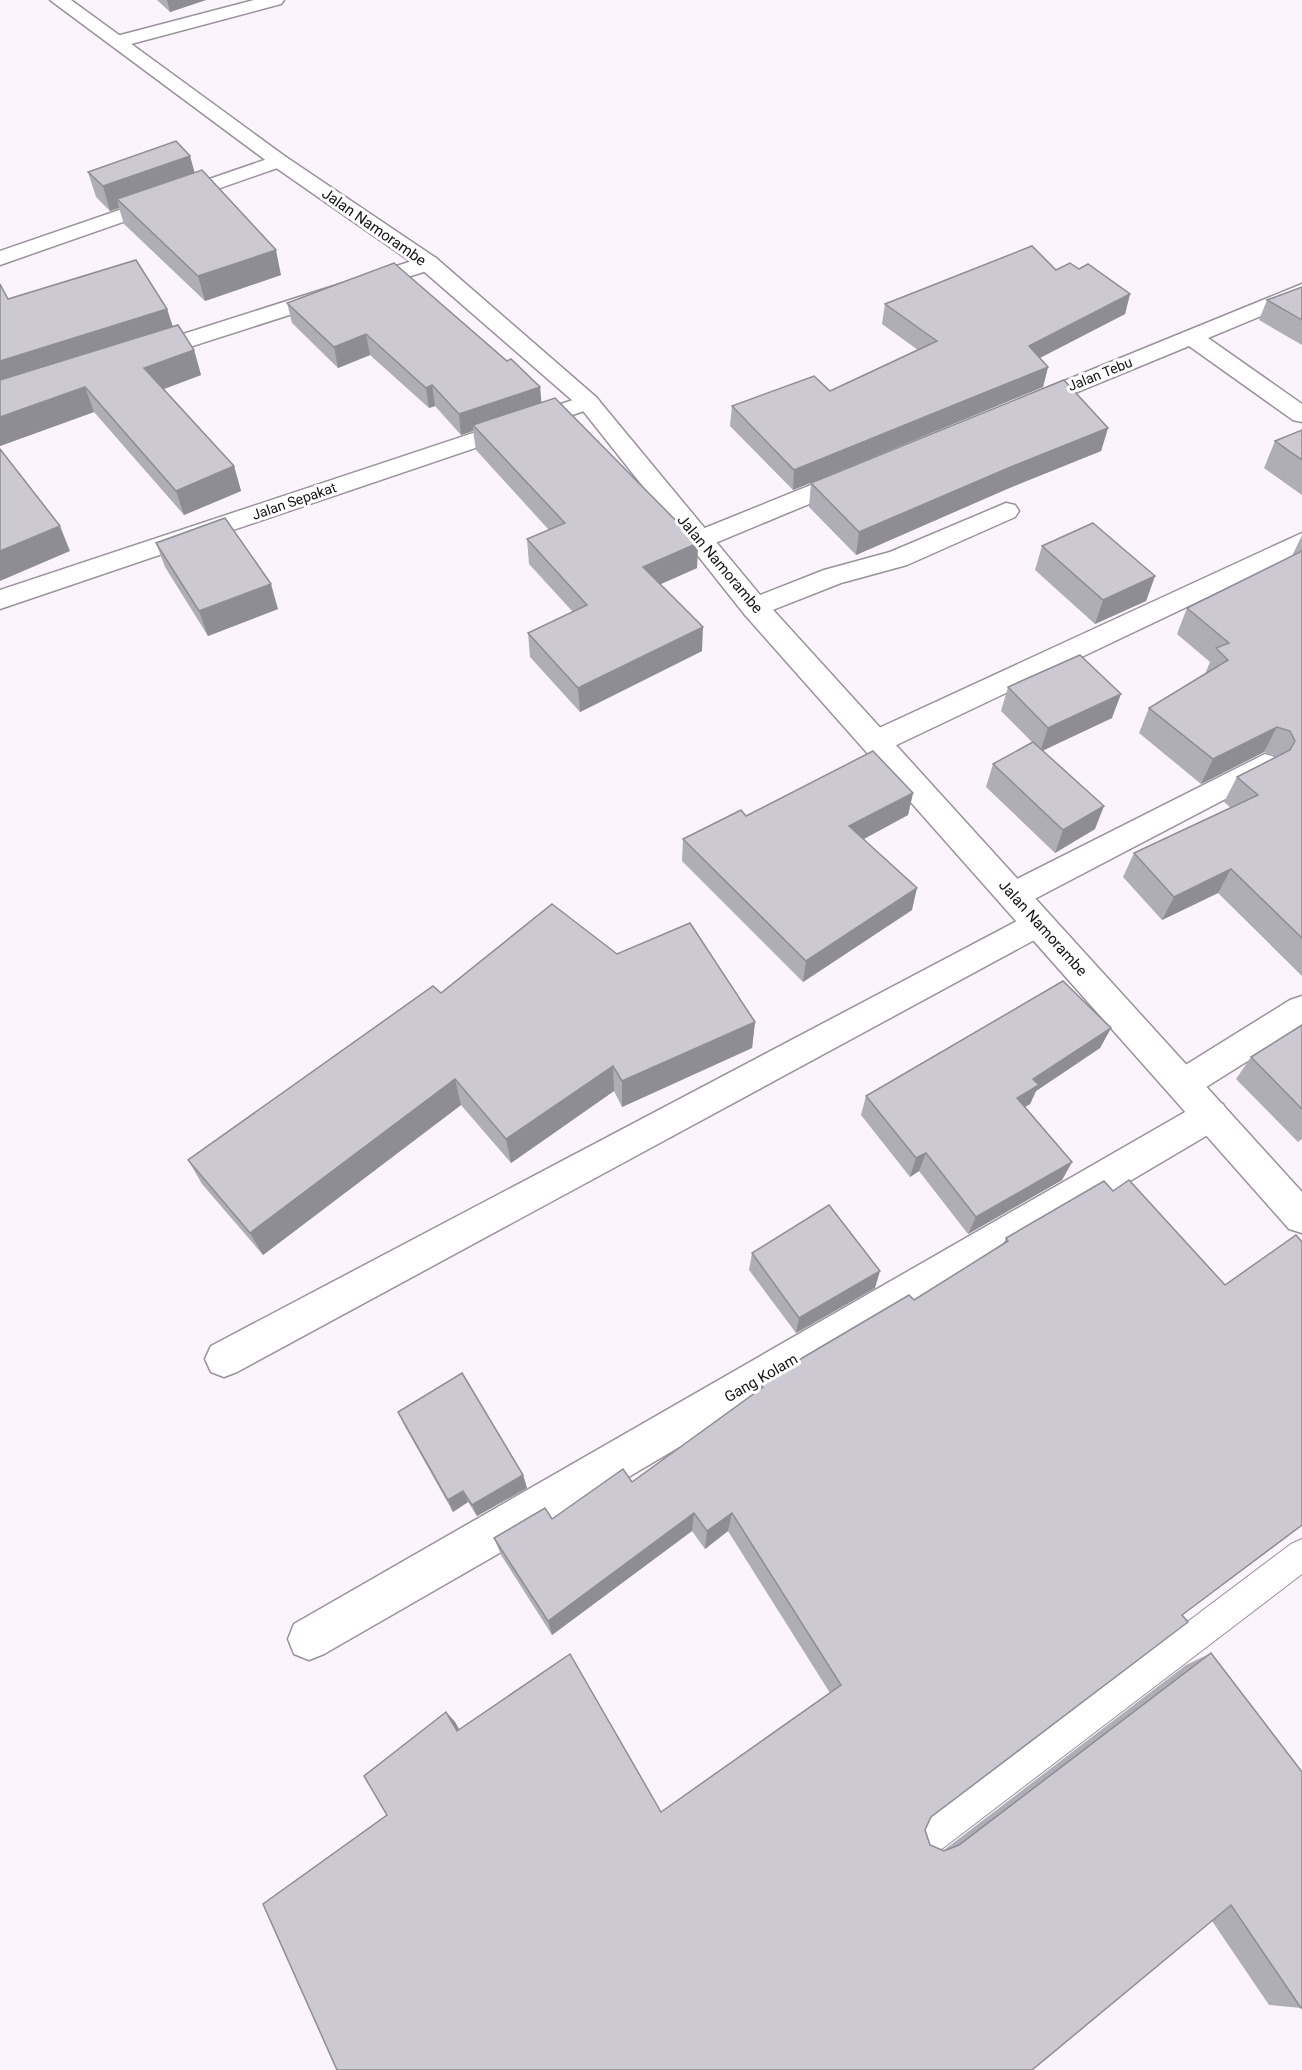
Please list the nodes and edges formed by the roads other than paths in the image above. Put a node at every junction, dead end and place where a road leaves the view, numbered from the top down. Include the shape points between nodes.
1 (59, 0) edge
2 (275, 0) edge
3 (116, 42) junction
4 (279, 162) junction
5 (0, 258) edge
6 (428, 264) junction
7 (1302, 291) edge
8 (1191, 337) junction
9 (124, 361) edge
10 (588, 402) junction
11 (1005, 413) edge
12 (1302, 416) edge
13 (874, 468) edge
14 (1006, 511) dead end
15 (699, 540) junction
16 (1302, 542) edge
17 (0, 600) edge
18 (755, 608) junction
19 (876, 742) junction
20 (1265, 765) edge
21 (1014, 895) junction
22 (1038, 923) junction
23 (1302, 1010) edge
24 (1183, 1084) junction
25 (1211, 1115) junction
26 (1302, 1217) edge
27 (224, 1359) dead end
28 (1302, 1555) edge
29 (309, 1639) dead end
30 (931, 1836) edge

1 - 3 street, Jalan Namorambe
2 - 3 street
3 - 4 street, Jalan Namorambe
4 - 5 street
4 - 6 street, Jalan Namorambe
6 - 9 street
6 - 10 street, Jalan Namorambe
7 - 8 street, Jalan Tebu
8 - 11 street, Jalan Tebu
8 - 12 street
10 - 15 street, Jalan Namorambe
10 - 17 street, Jalan Sepakat
13 - 15 street
14 - 18 street via 898,559 832,576
15 - 18 street, Jalan Namorambe
16 - 19 street
18 - 19 street, Jalan Namorambe
19 - 21 street, Jalan Namorambe
20 - 21 street
21 - 22 street, Jalan Namorambe
22 - 24 street, Jalan Namorambe
22 - 27 street
23 - 24 street
24 - 25 street, Jalan Namorambe
25 - 26 street, Jalan Namorambe
25 - 29 street, Gang Kolam
28 - 30 lane

